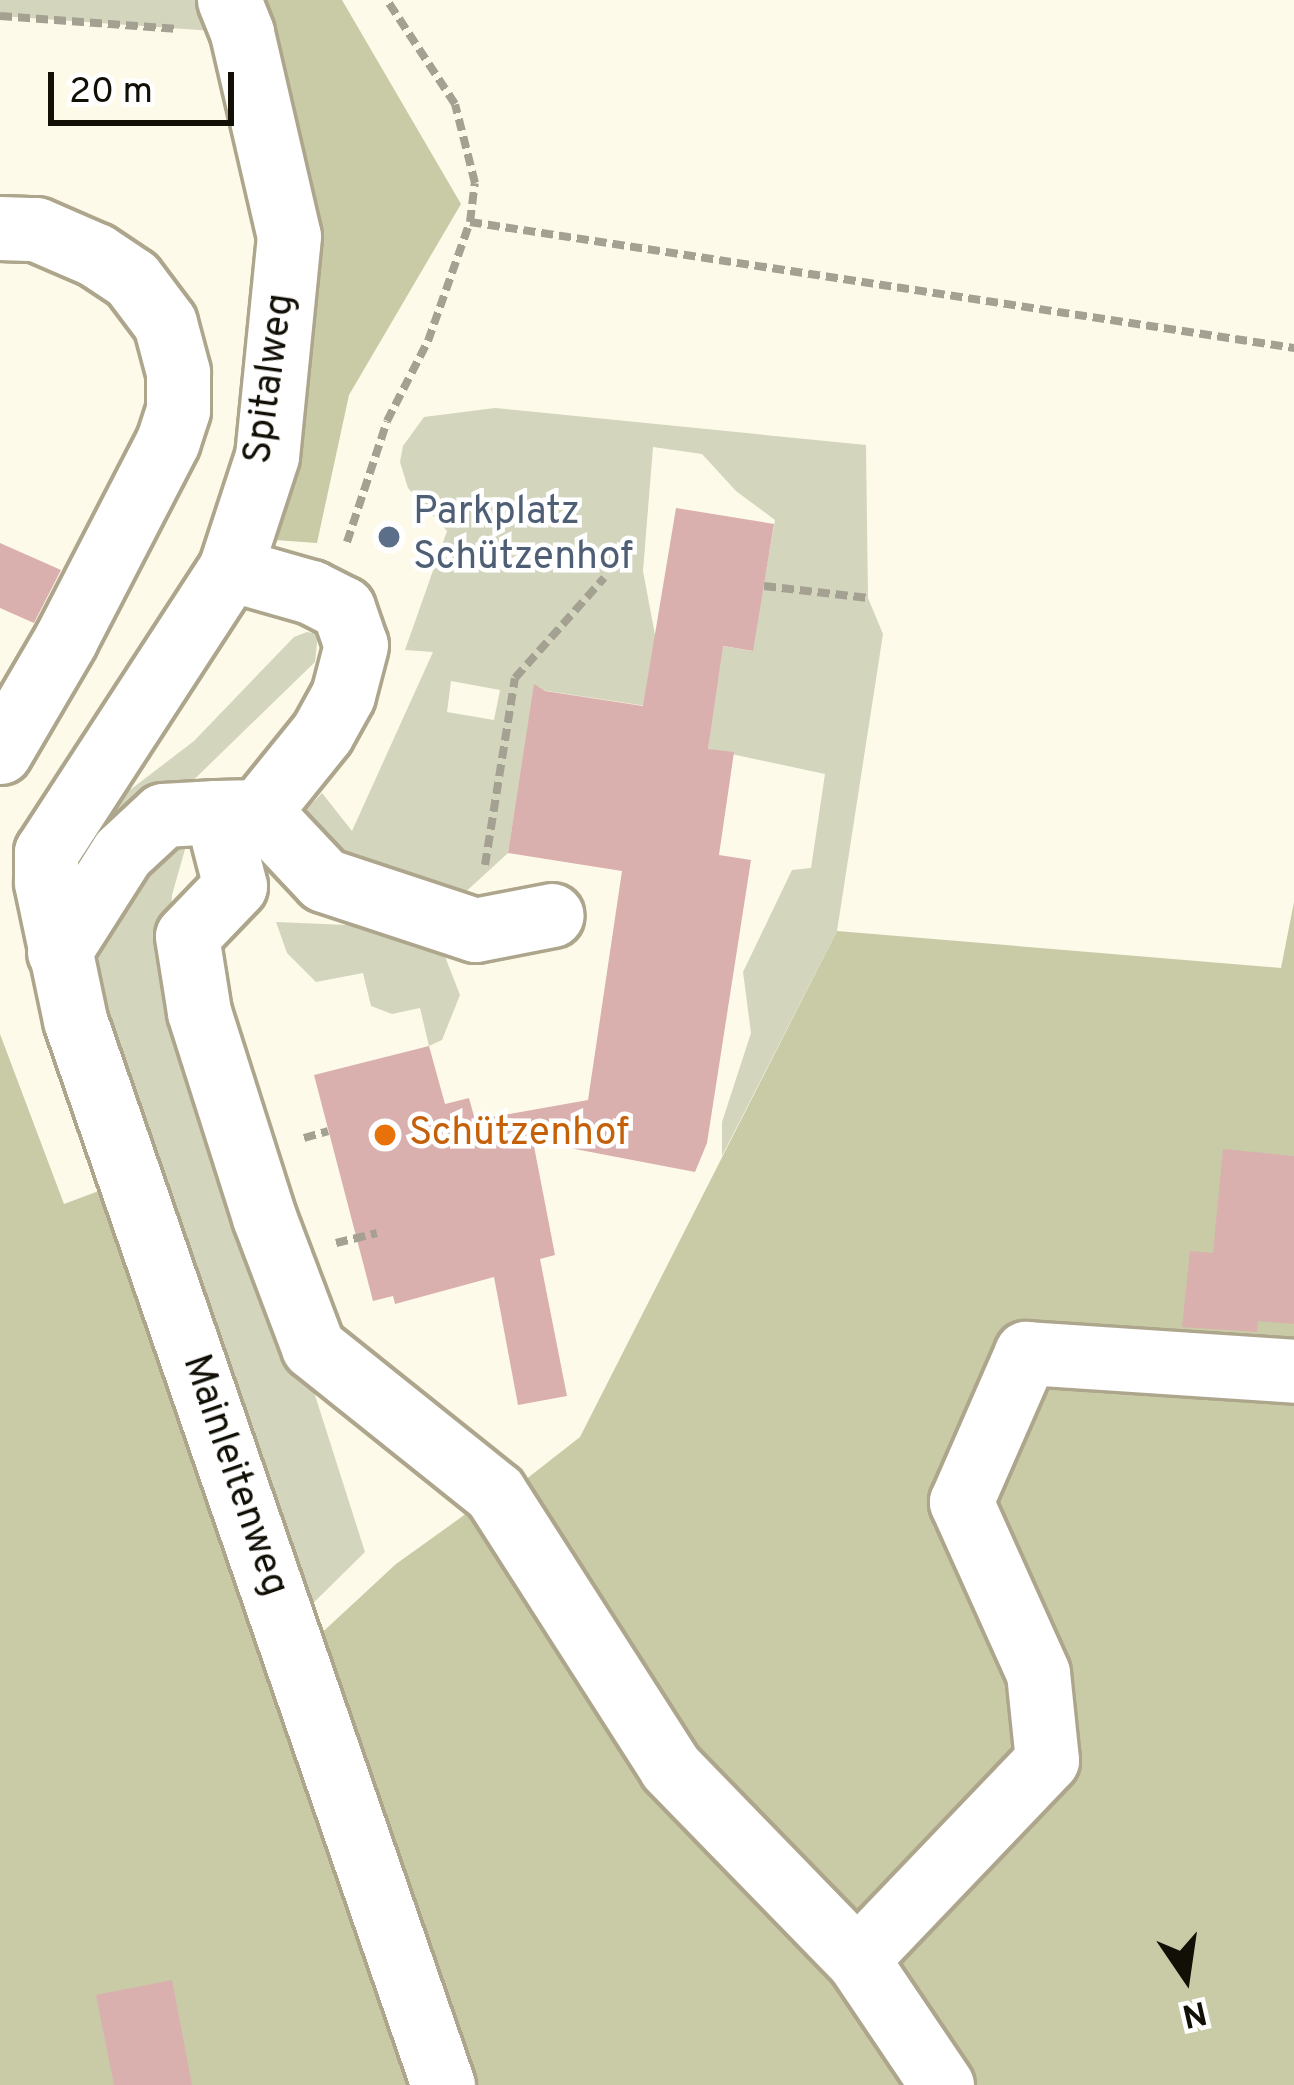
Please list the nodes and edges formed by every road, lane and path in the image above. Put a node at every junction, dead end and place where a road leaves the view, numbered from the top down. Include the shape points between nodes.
1 (387, 0) edge
2 (0, 16) edge
3 (236, 17) edge
4 (470, 222) junction
5 (0, 228) edge
6 (1294, 348) edge
7 (230, 569) junction
8 (604, 578) dead end
9 (764, 586) dead end
10 (311, 592) junction
11 (868, 598) dead end
12 (0, 752) edge
13 (238, 812) junction
14 (30, 854) edge
15 (552, 915) dead end
16 (475, 930) junction
17 (59, 952) junction
18 (328, 1131) dead end
19 (297, 1139) dead end
20 (377, 1233) dead end
21 (323, 1246) dead end
22 (1294, 1371) edge
23 (857, 1959) junction
24 (442, 2085) edge
25 (942, 2085) edge

1 - 4 path via 455,104 475,183
2 - 3 path
3 - 7 street, Spitalweg via 289,236 267,456
4 - 6 path
4 - 10 path via 428,341 387,421 348,541
5 - 12 street via 36,229 132,279 165,323 178,410 66,639
7 - 10 street
7 - 14 street, Spitalweg
8 - 16 path via 515,679
9 - 11 path
10 - 13 street via 343,608 356,645 344,695 322,733
13 - 16 street via 324,880
13 - 17 street via 163,815 122,853
13 - 23 street via 235,886 187,936 189,972 313,1347 496,1493 670,1767
14 - 17 street, Mainleitenweg
15 - 16 street
17 - 24 street, Mainleitenweg via 75,1021
18 - 19 path
20 - 21 path
22 - 23 street via 1026,1353 961,1502 1038,1673 1047,1760
23 - 25 street

